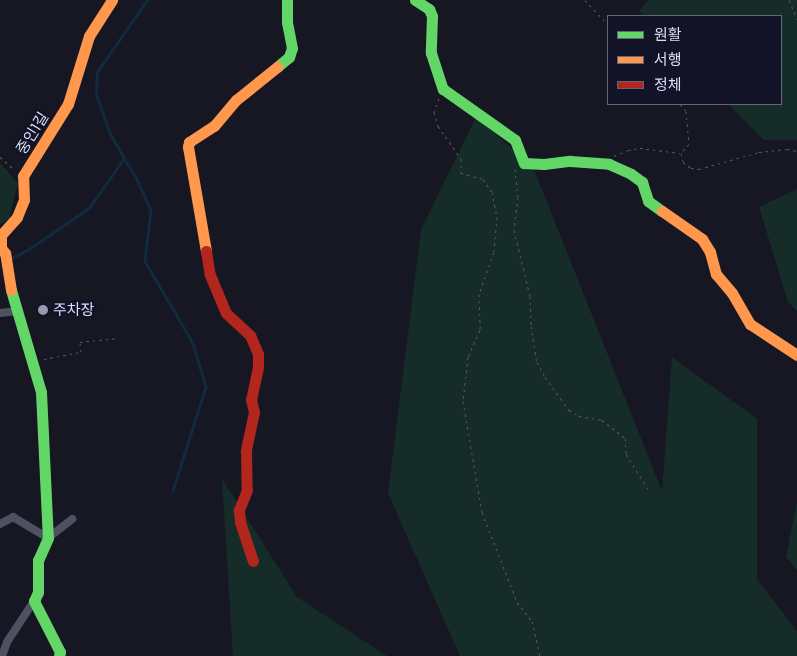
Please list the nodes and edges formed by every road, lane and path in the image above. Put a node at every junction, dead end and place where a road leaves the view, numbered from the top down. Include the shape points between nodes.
1 (112, 0) edge
2 (288, 0) edge
3 (415, 0) edge
4 (585, 0) edge
5 (789, 0) edge
6 (797, 19) edge
7 (607, 24) edge
8 (443, 89) junction
9 (681, 105) edge
10 (797, 151) edge
11 (681, 153) junction
12 (0, 157) edge
13 (524, 163) junction
14 (609, 164) junction
15 (23, 176) junction
16 (19, 311) junction
17 (0, 313) edge
18 (116, 338) dead end
19 (797, 355) edge
20 (33, 362) junction
21 (648, 489) dead end
22 (72, 519) dead end
23 (0, 524) edge
24 (48, 538) junction
25 (253, 561) dead end
26 (34, 601) junction
27 (2, 656) edge
28 (59, 656) edge
29 (540, 656) edge

1 - 15 street, 중인1길 via 89,36 68,104
2 - 25 street via 287,22 292,48 289,58 236,100 214,126 189,142 188,147 210,275 226,313 250,335 258,354 251,399 254,412 246,452 247,490 239,510
3 - 8 street via 429,9 432,16 431,53
4 - 7 path
5 - 6 path
8 - 13 street via 515,140
8 - 29 path via 434,112 438,126 461,159 461,172 484,180 492,192 497,217 494,252 479,294 480,330 468,357 463,401 482,512 517,602 532,621
9 - 11 path via 686,111 689,144
10 - 11 path via 766,151 699,169 683,162
11 - 14 path via 640,148 614,155
12 - 15 path
13 - 14 street via 570,161
13 - 21 path via 514,169 518,197 514,230 530,296 537,362 569,410 579,416 602,420 625,438 626,454
14 - 19 street via 642,182 648,201 702,239 710,252 716,274 732,293 750,324
15 - 16 street, 중인1길 via 24,200 17,217 1,235 1,248
16 - 17 street
16 - 20 street, 중인1길
18 - 20 path via 80,342 81,352
20 - 24 street, 중인1길 via 41,392
22 - 24 street
23 - 24 street via 12,517
24 - 26 street via 38,560 38,592
26 - 27 street via 7,642
26 - 28 street via 60,652

